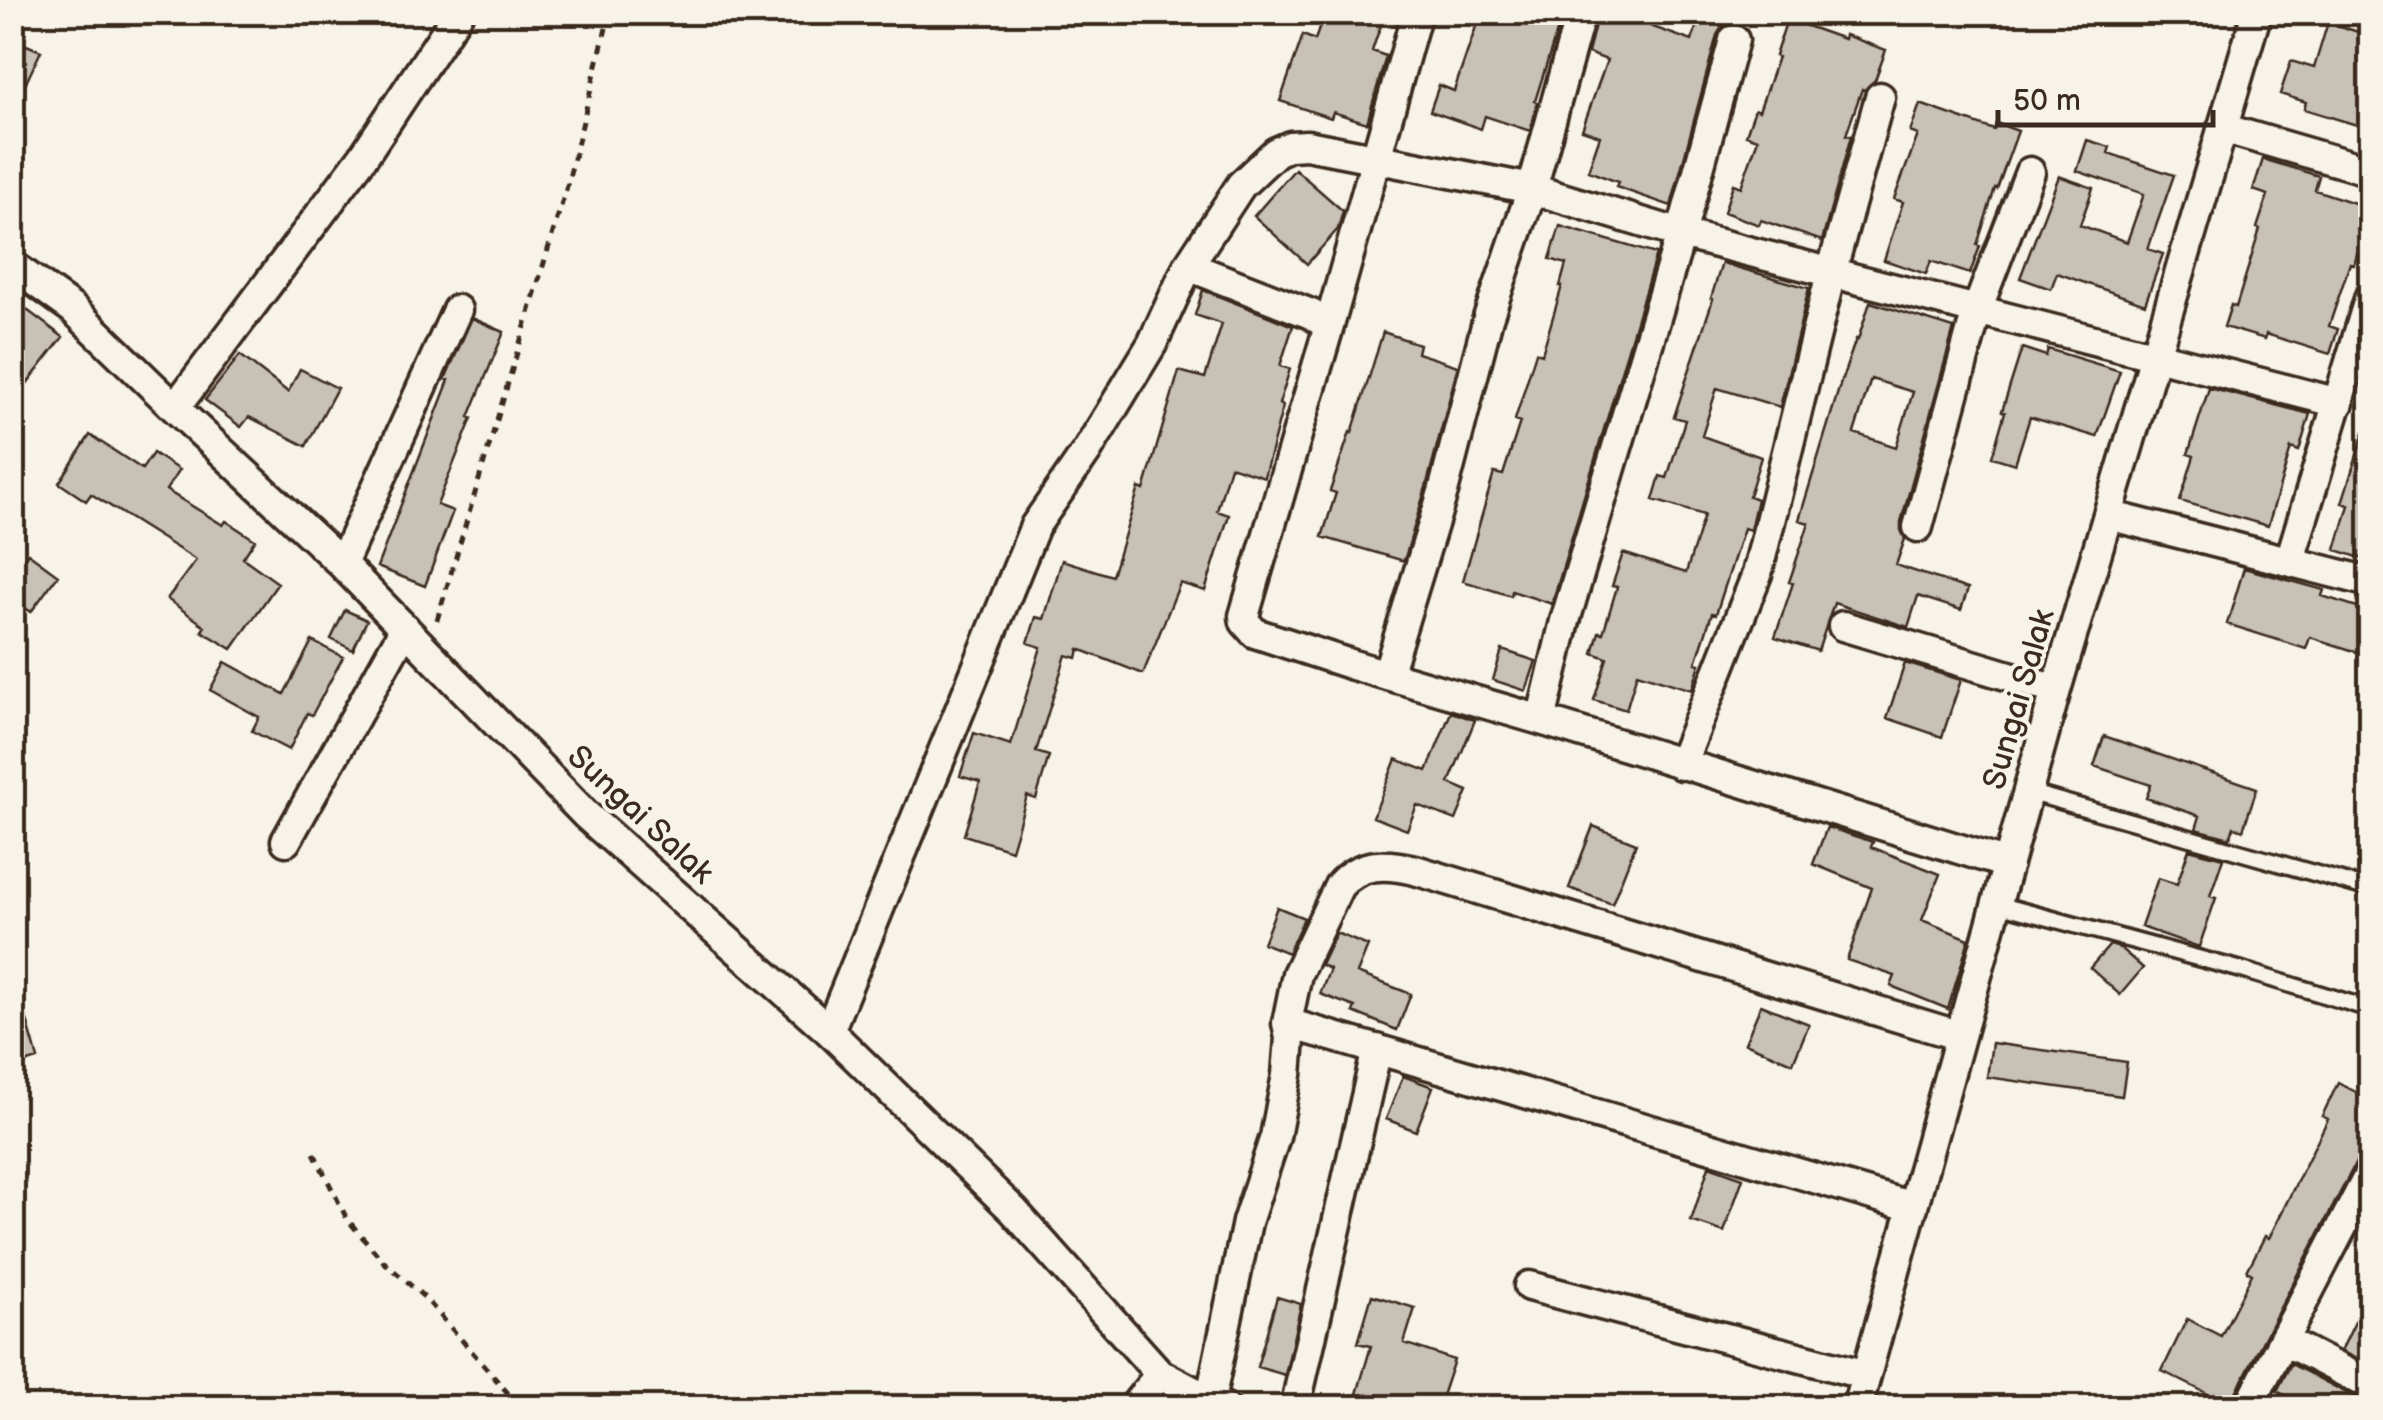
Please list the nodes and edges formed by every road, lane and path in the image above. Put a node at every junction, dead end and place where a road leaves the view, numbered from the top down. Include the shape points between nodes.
1 (459, 12) edge
2 (610, 12) edge
3 (1417, 12) edge
4 (1582, 12) edge
5 (2256, 12) edge
6 (1734, 40) dead end
7 (1880, 97) dead end
8 (2222, 128) junction
9 (1377, 160) junction
10 (2370, 171) edge
11 (2030, 172) dead end
12 (1532, 189) junction
13 (1682, 234) junction
14 (12, 265) edge
15 (1188, 266) junction
16 (1831, 273) junction
17 (2370, 296) edge
18 (457, 310) dead end
19 (1977, 310) junction
20 (1329, 326) junction
21 (2154, 356) junction
22 (2339, 403) junction
23 (175, 408) junction
24 (2108, 515) junction
25 (1918, 526) dead end
26 (2290, 560) junction
27 (342, 564) junction
28 (2370, 582) edge
29 (1843, 626) dead end
30 (405, 628) junction
31 (427, 651) junction
32 (1387, 675) junction
33 (2056, 690) junction
34 (1542, 720) junction
35 (1682, 765) junction
36 (2028, 792) junction
37 (286, 841) dead end
38 (2008, 864) junction
39 (2370, 890) edge
40 (1997, 904) junction
41 (2370, 1009) edge
42 (1287, 1022) junction
43 (829, 1030) junction
44 (1960, 1036) junction
45 (1378, 1049) junction
46 (314, 1152) dead end
47 (2368, 1186) edge
48 (1913, 1207) junction
49 (1529, 1286) dead end
50 (2283, 1340) junction
51 (1160, 1374) junction
52 (1866, 1375) junction
53 (2370, 1385) edge
54 (1218, 1404) edge
55 (521, 1408) edge
56 (1133, 1408) edge
57 (1295, 1408) edge
58 (1857, 1408) edge
59 (2248, 1408) edge

1 - 23 street via 364,157
2 - 31 path via 567,186
3 - 9 street
4 - 12 street
5 - 8 street, Sungai Salak
6 - 13 street
7 - 16 street
8 - 10 street
8 - 21 street, Sungai Salak
9 - 12 street
9 - 15 street via 1307,145 1276,152 1240,185
9 - 20 street
11 - 19 street
12 - 13 street
12 - 32 street via 1488,318
13 - 16 street
13 - 34 street
14 - 23 street, Sungai Salak via 73,309
15 - 20 street
15 - 43 street via 1152,344 1036,526
16 - 19 street
16 - 35 street via 1757,574
17 - 22 street
18 - 27 street
19 - 21 street
19 - 25 street
20 - 32 street via 1244,616 1255,632
21 - 22 street
21 - 24 street, Sungai Salak
22 - 26 street
23 - 27 street, Sungai Salak
24 - 26 street
24 - 33 street, Sungai Salak
26 - 28 street
27 - 30 street, Sungai Salak
29 - 33 street
30 - 31 street, Sungai Salak
30 - 37 street
31 - 43 street, Sungai Salak via 586,815
32 - 34 street
33 - 36 street, Sungai Salak
34 - 35 street
35 - 38 street
36 - 38 street, Sungai Salak
36 - 39 lane
38 - 40 street, Sungai Salak
40 - 41 lane
40 - 44 street, Sungai Salak
42 - 44 street via 1297,974 1338,886 1355,871 1380,865 1415,870
42 - 45 street
42 - 54 street via 1287,1075 1247,1222
43 - 51 street, Sungai Salak via 1014,1211
44 - 48 street, Sungai Salak
45 - 48 street
45 - 57 street
46 - 55 path via 347,1219
47 - 50 street
48 - 52 street, Sungai Salak
49 - 52 street
50 - 53 street
50 - 59 street
51 - 54 street, Sungai Salak
51 - 56 street
52 - 58 street, Sungai Salak

